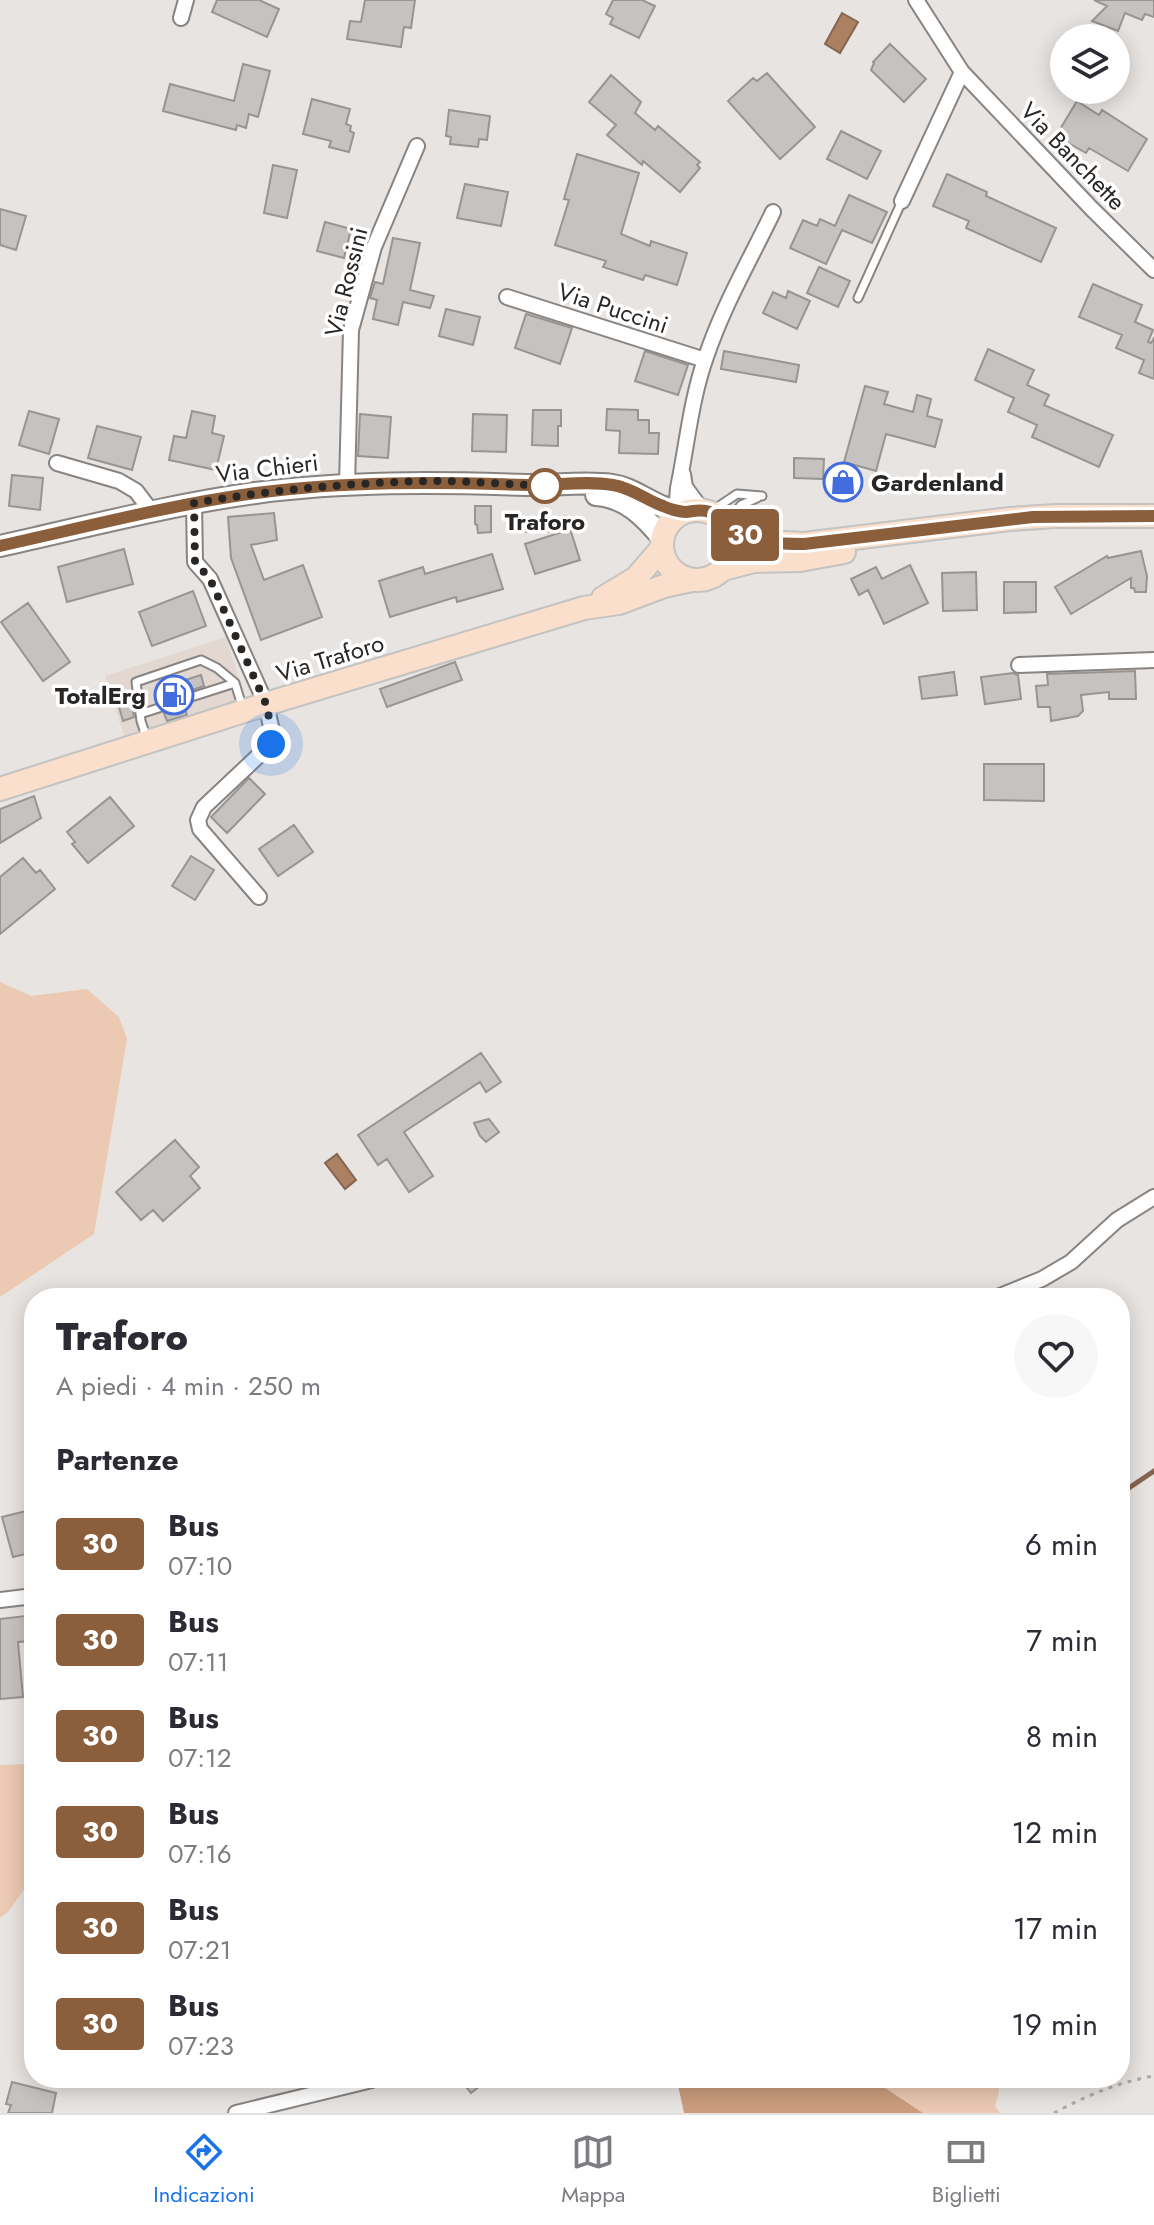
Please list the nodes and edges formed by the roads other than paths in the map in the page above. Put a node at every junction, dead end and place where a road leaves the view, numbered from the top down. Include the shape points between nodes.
1 (186, 0) edge
2 (916, 0) edge
3 (181, 18) dead end
4 (962, 72) junction
5 (417, 146) dead end
6 (902, 201) joint
7 (773, 212) dead end
8 (1154, 270) edge
9 (507, 297) dead end
10 (858, 298) dead end
11 (705, 360) junction
12 (57, 463) dead end
13 (347, 485) junction
14 (545, 486) junction
15 (194, 503) junction
16 (152, 512) junction
17 (1154, 516) edge
18 (710, 517) junction
19 (928, 530) junction
20 (662, 543) junction
21 (0, 546) edge
22 (723, 569) junction
23 (692, 580) junction
24 (584, 608) junction
25 (1154, 660) edge
26 (1019, 665) dead end
27 (235, 683) junction
28 (182, 700) dead end
29 (266, 704) junction
30 (162, 707) dead end
31 (244, 711) junction
32 (140, 714) junction
33 (147, 742) junction
34 (2, 784) edge
35 (259, 897) dead end
36 (1154, 1197) edge
37 (1020, 1288) edge
38 (24, 1597) edge
39 (0, 1600) edge
40 (339, 2088) edge
41 (236, 2113) edge

1 - 3 street
2 - 4 street, Via Banchette
4 - 6 street
4 - 8 street, Via Banchette
5 - 13 street, Via Rossini via 374,247 351,330
6 - 10 lane
7 - 11 street
9 - 11 street, Via Puccini
11 - 18 street via 677,500
12 - 16 street via 119,481 136,491
13 - 14 main road, Via Chieri via 430,481
13 - 15 main road, Via Chieri
14 - 18 main road, Via Chieri via 614,485 662,506
14 - 20 main road, Via Chieri via 616,498 647,519
15 - 16 main road, Via Chieri
15 - 29 street via 195,562 210,579
16 - 21 main road, Via Chieri
17 - 19 main road, Via Chieri via 1055,516
18 - 18 lane via 741,505 762,496 737,494
18 - 19 main road, Via Chieri via 781,544
18 - 20 main road via 676,517
18 - 22 main road via 732,553
19 - 22 main road, Via Chieri via 857,550
20 - 23 main road via 670,567
20 - 24 main road, Via Traforo via 636,578
22 - 23 main road
23 - 24 main road, Via Traforo
24 - 29 main road, Via Traforo
25 - 26 street
27 - 28 lane
27 - 31 lane
27 - 32 lane via 201,660 136,682
29 - 31 main road, Via Traforo
29 - 35 street via 271,744 204,807 198,820 200,829
30 - 32 lane
31 - 33 main road, Via Traforo
32 - 33 lane
33 - 34 main road, Via Traforo
36 - 37 street via 1117,1220 1071,1262
38 - 39 street
40 - 41 street

